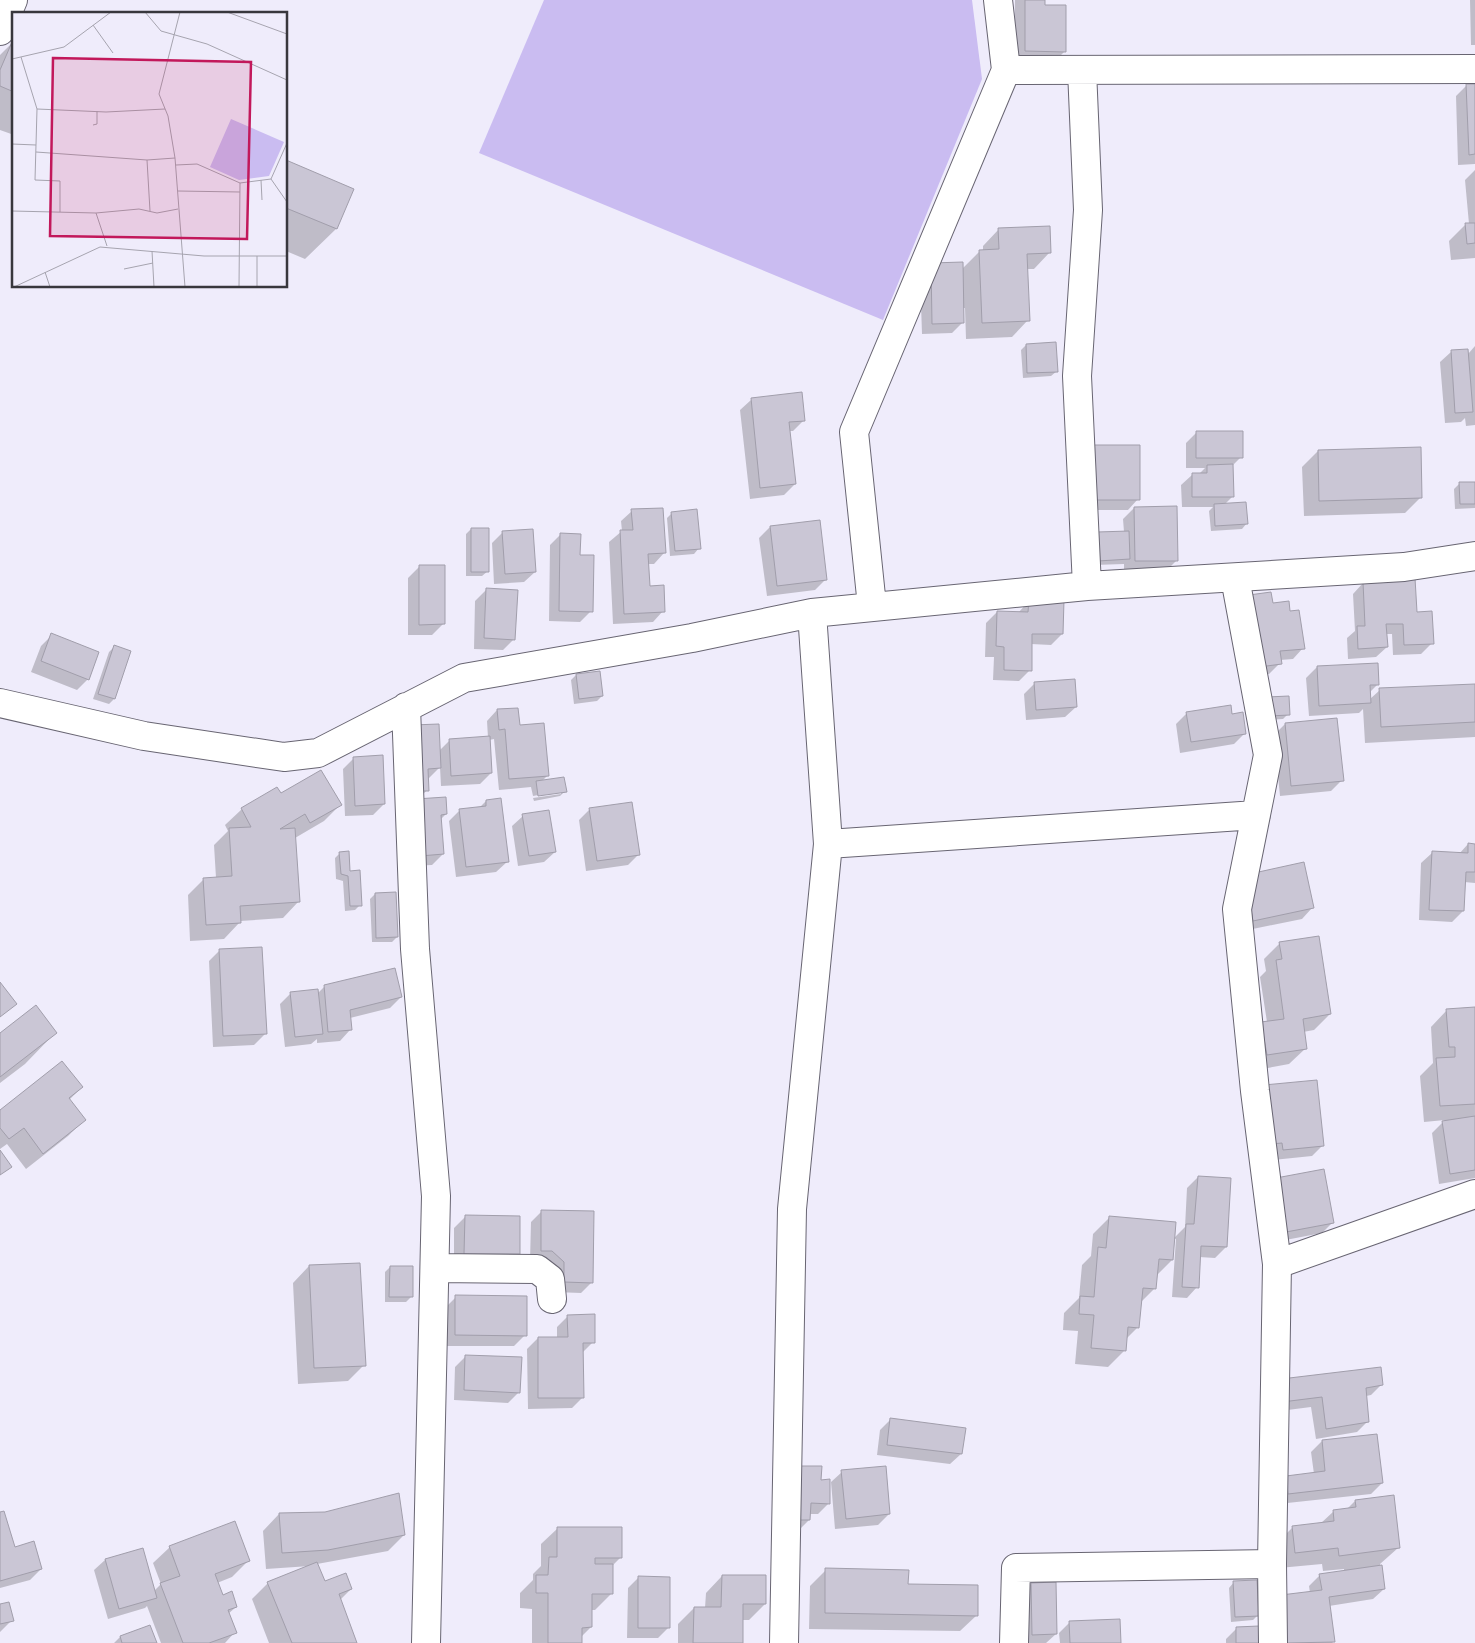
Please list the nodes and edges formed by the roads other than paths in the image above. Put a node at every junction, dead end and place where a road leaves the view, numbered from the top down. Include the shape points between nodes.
1 (13, 0) edge
2 (998, 0) edge
3 (0, 31) edge
4 (1475, 69) edge
5 (1006, 70) junction
6 (1082, 70) junction
7 (1475, 556) edge
8 (1236, 578) junction
9 (1087, 586) junction
10 (872, 606) junction
11 (812, 613) junction
12 (0, 703) edge
13 (406, 708) junction
14 (1256, 815) junction
15 (828, 844) junction
16 (1475, 1194) edge
17 (1277, 1264) junction
18 (434, 1268) junction
19 (552, 1299) dead end
20 (1272, 1564) junction
21 (426, 1643) edge
22 (784, 1643) edge
23 (1014, 1643) edge
24 (1273, 1643) edge

1 - 3 street
2 - 5 street
4 - 6 street
5 - 6 street
5 - 10 street via 854,432
6 - 9 street via 1088,210 1077,376
7 - 8 street via 1404,567
8 - 9 street
8 - 14 street via 1268,755
9 - 10 street
10 - 11 street
11 - 13 street via 692,638 464,678
11 - 15 street
12 - 13 street via 144,736 284,757 318,753
13 - 18 street via 415,948 436,1196
14 - 15 street
14 - 17 street via 1237,909 1255,1092
15 - 22 street via 792,1209
16 - 17 street
17 - 20 street
18 - 19 street via 536,1270 550,1279
18 - 21 street
20 - 23 street via 1016,1568
20 - 24 street

